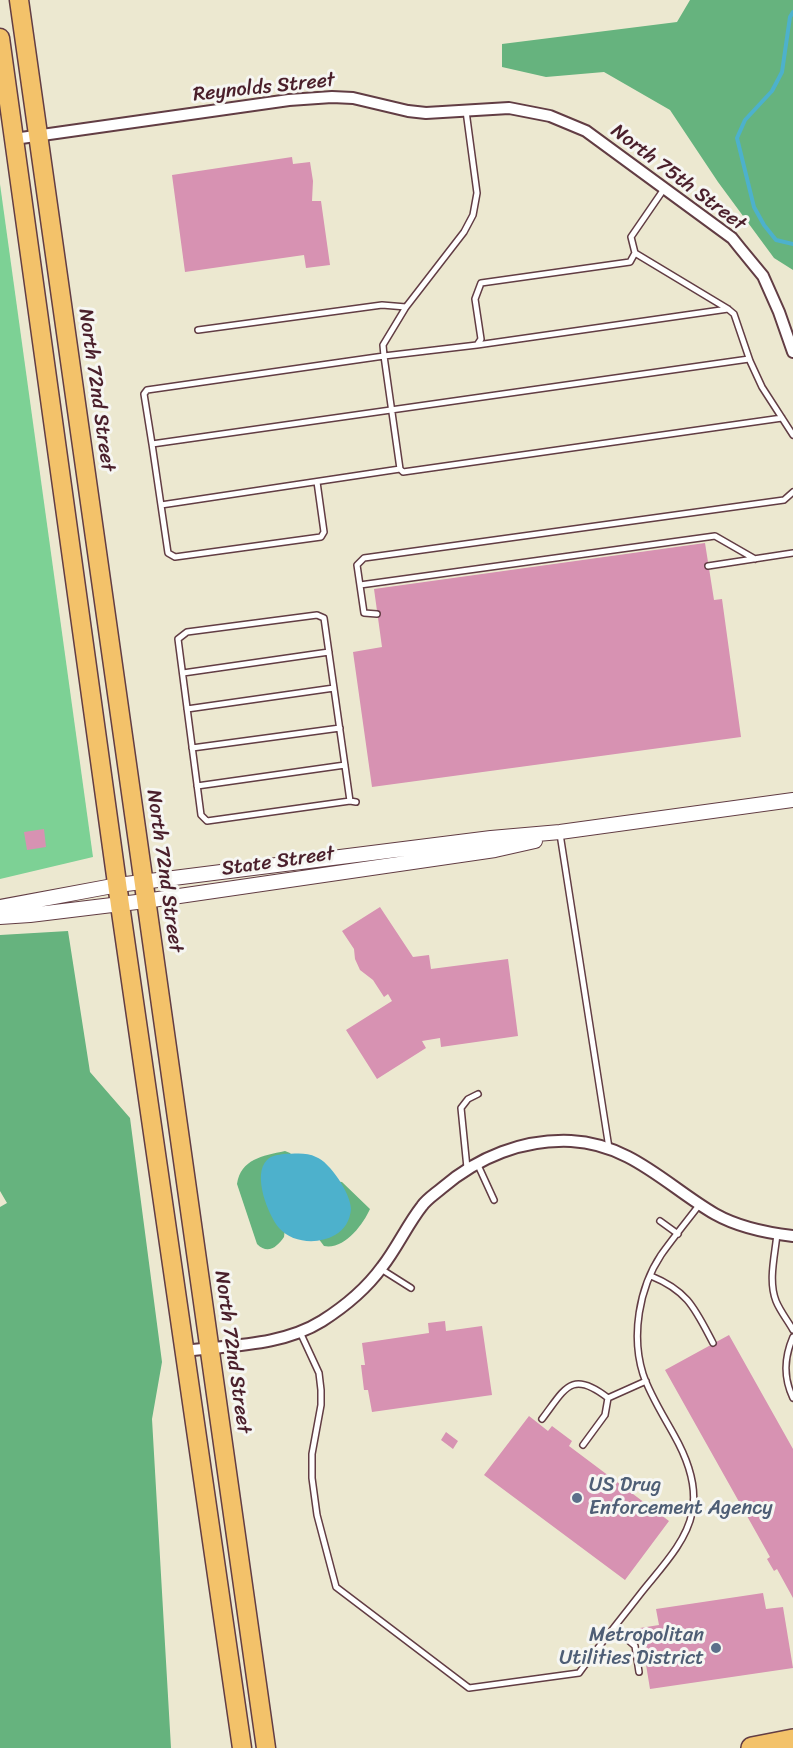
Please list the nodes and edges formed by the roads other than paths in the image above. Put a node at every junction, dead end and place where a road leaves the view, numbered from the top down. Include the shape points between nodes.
1 (19, 0) edge
2 (0, 38) edge
3 (466, 111) junction
4 (586, 131) joint
5 (38, 135) junction
6 (14, 139) junction
7 (664, 189) junction
8 (635, 253) junction
9 (406, 307) junction
10 (728, 309) junction
11 (198, 330) dead end
12 (477, 345) junction
13 (793, 352) edge
14 (384, 356) junction
15 (749, 359) junction
16 (392, 409) junction
17 (782, 418) junction
18 (793, 435) edge
19 (152, 444) junction
20 (400, 469) junction
21 (316, 482) junction
22 (793, 492) edge
23 (161, 505) junction
24 (793, 553) edge
25 (754, 559) junction
26 (708, 566) dead end
27 (360, 585) junction
28 (377, 614) dead end
29 (329, 652) junction
30 (183, 673) junction
31 (334, 688) junction
32 (187, 709) junction
33 (340, 728) junction
34 (192, 748) junction
35 (345, 765) junction
36 (197, 786) junction
37 (793, 801) edge
38 (560, 832) junction
39 (143, 882) junction
40 (118, 885) junction
41 (145, 901) junction
42 (120, 904) junction
43 (0, 907) edge
44 (0, 917) edge
45 (478, 1094) dead end
46 (609, 1150) junction
47 (477, 1162) junction
48 (467, 1168) junction
49 (494, 1200) dead end
50 (700, 1204) junction
51 (660, 1221) dead end
52 (678, 1234) junction
53 (777, 1234) junction
54 (793, 1236) edge
55 (381, 1269) junction
56 (651, 1276) junction
57 (411, 1288) dead end
58 (793, 1330) edge
59 (300, 1332) junction
60 (793, 1337) edge
61 (713, 1343) dead end
62 (209, 1348) junction
63 (185, 1351) junction
64 (646, 1381) junction
65 (608, 1398) junction
66 (793, 1398) edge
67 (542, 1419) dead end
68 (583, 1445) dead end
69 (614, 1628) junction
70 (639, 1672) dead end
71 (793, 1740) edge
72 (242, 1748) edge
73 (266, 1748) edge
74 (752, 1748) edge

1 - 5 main road, North 72nd Street
2 - 6 main road
3 - 4 street, Reynolds Street via 531,111
3 - 5 street, Reynolds Street via 426,113 353,98 313,98
3 - 9 lane via 477,194 473,215
4 - 7 street, North 75th Street
5 - 6 street, Reynolds Street
5 - 39 main road, North 72nd Street
6 - 40 main road
7 - 8 lane via 631,237
7 - 13 street, North 75th Street via 732,238 753,262 772,294
8 - 10 lane
8 - 12 lane via 630,262 481,283 475,299 480,339
9 - 11 lane via 382,305
9 - 14 lane via 383,345
10 - 12 lane
10 - 15 lane via 734,314
12 - 14 lane
14 - 16 lane
14 - 19 lane via 147,390 144,394
15 - 16 lane
15 - 17 lane
16 - 19 lane
16 - 20 lane
17 - 18 lane
17 - 20 lane via 403,472
19 - 23 lane
20 - 21 lane
21 - 23 lane
21 - 23 lane via 324,532 321,537 175,557 168,553
22 - 27 lane via 784,500 364,558 357,565
24 - 25 lane
25 - 26 lane
25 - 27 lane via 714,536
27 - 28 lane via 364,613
29 - 30 lane
29 - 30 lane via 324,618 317,615 187,632 178,639
29 - 31 lane
30 - 32 lane
31 - 32 lane
31 - 33 lane
32 - 34 lane
33 - 34 lane
33 - 35 lane
34 - 36 lane
35 - 36 lane
35 - 36 lane via 353,802 207,821 201,815
37 - 38 street, State Street
38 - 39 street, State Street
38 - 41 street, State Street via 495,850
38 - 46 lane
39 - 40 street, State Street
39 - 41 main road, North 72nd Street
40 - 42 main road
40 - 43 street, State Street
41 - 42 street, State Street
41 - 62 main road, North 72nd Street
42 - 44 street, State Street
42 - 63 main road
45 - 48 lane via 461,1108
46 - 47 street via 572,1141 536,1143
46 - 50 street via 645,1165
47 - 48 street
47 - 49 lane
48 - 55 street via 424,1204
50 - 52 lane
50 - 53 street via 743,1226
51 - 52 lane
52 - 56 lane
53 - 54 street
53 - 58 lane via 774,1291 776,1302
55 - 57 lane
55 - 59 street via 342,1308
56 - 61 lane via 682,1293
56 - 64 lane via 638,1326
59 - 62 street
59 - 69 lane via 319,1373 321,1405 312,1478 317,1515 336,1587 469,1688 579,1673
60 - 66 lane via 785,1369
62 - 63 street
62 - 73 main road, North 72nd Street
63 - 72 main road
64 - 65 lane
64 - 69 lane via 689,1467 694,1490 692,1514 684,1535
65 - 67 lane via 586,1384 571,1385
65 - 68 lane via 605,1415
69 - 70 lane via 635,1646
71 - 74 highway

